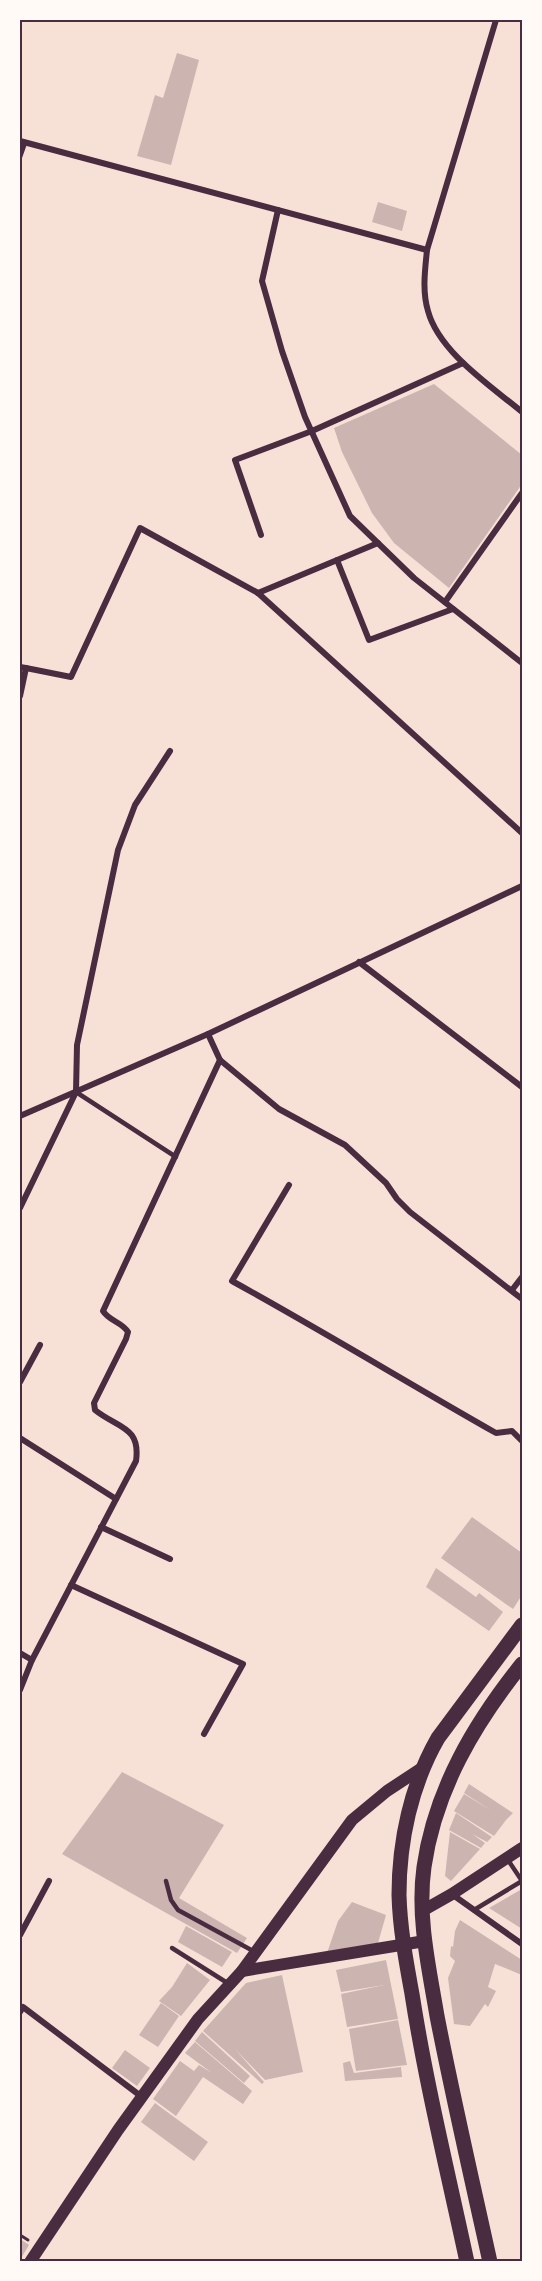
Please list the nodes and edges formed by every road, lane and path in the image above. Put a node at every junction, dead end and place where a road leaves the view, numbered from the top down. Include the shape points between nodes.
1 (496, 20) edge
2 (22, 142) edge
3 (20, 157) edge
4 (278, 210) junction
5 (427, 250) junction
6 (463, 363) junction
7 (522, 412) edge
8 (312, 431) junction
9 (522, 493) edge
10 (261, 535) dead end
11 (378, 543) junction
12 (337, 560) junction
13 (258, 593) junction
14 (445, 602) junction
15 (453, 609) junction
16 (522, 663) edge
17 (23, 667) edge
18 (20, 696) edge
19 (170, 751) dead end
20 (522, 833) edge
21 (522, 886) edge
22 (359, 962) junction
23 (208, 1034) junction
24 (220, 1060) junction
25 (522, 1087) edge
26 (75, 1092) junction
27 (20, 1116) edge
28 (176, 1157) junction
29 (289, 1185) dead end
30 (20, 1208) edge
31 (522, 1277) edge
32 (512, 1290) junction
33 (522, 1299) edge
34 (40, 1345) dead end
35 (20, 1382) edge
36 (20, 1438) edge
37 (522, 1441) edge
38 (116, 1499) junction
39 (101, 1527) junction
40 (170, 1559) dead end
41 (71, 1585) junction
42 (522, 1625) edge
43 (20, 1653) edge
44 (32, 1660) junction
45 (522, 1665) edge
46 (20, 1690) edge
47 (204, 1734) dead end
48 (425, 1766) junction
49 (522, 1848) edge
50 (507, 1858) junction
51 (49, 1881) dead end
52 (166, 1881) dead end
53 (452, 1894) junction
54 (474, 1910) junction
55 (422, 1911) junction
56 (20, 1935) edge
57 (425, 1941) junction
58 (404, 1944) junction
59 (522, 1944) edge
60 (172, 1947) dead end
61 (255, 1953) junction
62 (242, 1971) junction
63 (229, 1984) junction
64 (20, 2012) edge
65 (142, 2097) junction
66 (30, 2262) edge
67 (467, 2262) edge
68 (490, 2262) edge

1 - 5 street
2 - 3 lane
2 - 4 street
4 - 5 street
4 - 8 street via 262,281 282,351
5 - 6 street via 424,278 428,312 442,339
6 - 7 street
6 - 8 street
8 - 10 street via 235,460
8 - 11 street via 350,516
9 - 14 street
11 - 12 street
11 - 14 street
12 - 13 street
12 - 15 street via 369,640
13 - 17 street via 140,528 71,677
13 - 20 street
14 - 15 street
15 - 16 street
17 - 18 street
19 - 26 street via 135,805 118,850 77,1045
21 - 22 street
22 - 23 street
22 - 25 street
23 - 24 street
23 - 26 street
24 - 28 street
24 - 32 street via 279,1109 345,1145 410,1212
26 - 27 street
26 - 28 lane
26 - 30 street
28 - 38 street via 103,1311 128,1332 94,1403 95,1410 128,1430 137,1445 136,1461
29 - 37 street via 232,1281 401,1380 496,1432 512,1431
31 - 32 street
32 - 33 street
34 - 35 street
36 - 38 street
38 - 39 street
39 - 40 street
39 - 41 street
41 - 44 street
41 - 47 street via 243,1664
42 - 48 highway via 438,1738
43 - 44 street
44 - 46 street
45 - 55 highway via 456,1763 439,1807 424,1867
48 - 58 highway via 408,1810 401,1860 399,1894
48 - 61 main road via 352,1820
49 - 50 main road
50 - 53 main road
50 - 54 lane via 522,1881
51 - 56 street
52 - 61 lane via 178,1910
53 - 54 street
53 - 55 main road
54 - 59 street
55 - 57 highway
57 - 58 main road
57 - 68 highway
58 - 62 main road
58 - 67 highway via 420,2049
60 - 63 lane
61 - 62 main road
62 - 63 main road
63 - 65 main road via 198,2019
64 - 65 street via 23,2007
65 - 66 main road

